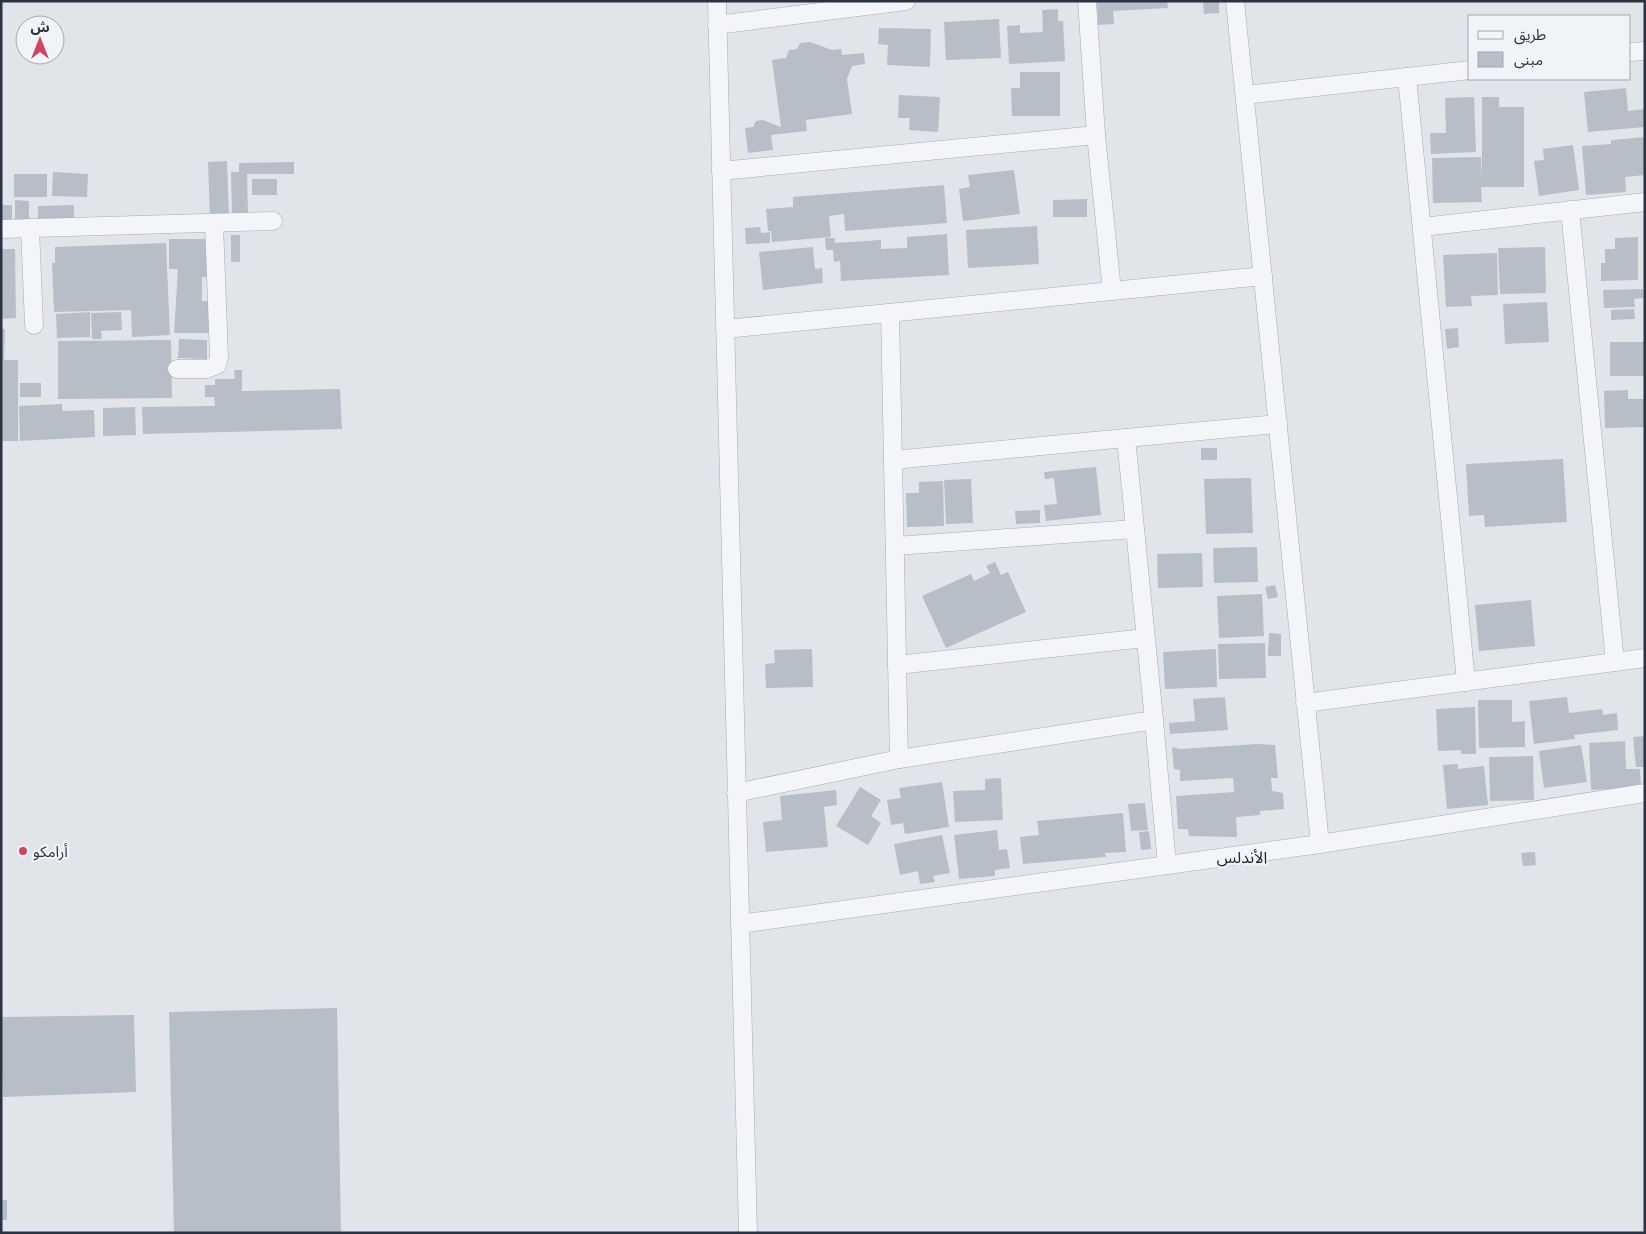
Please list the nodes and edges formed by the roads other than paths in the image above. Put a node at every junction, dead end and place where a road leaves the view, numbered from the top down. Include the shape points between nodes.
1 (717, 1) edge
2 (906, 1) edge
3 (1087, 1) edge
4 (1235, 1) edge
5 (880, 3) edge
6 (717, 25) junction
7 (1645, 51) edge
8 (1631, 52) edge
9 (1468, 70) edge
10 (1407, 77) junction
11 (1244, 95) junction
12 (1096, 135) junction
13 (721, 170) junction
14 (1645, 202) edge
15 (1570, 210) junction
16 (273, 222) dead end
17 (214, 223) junction
18 (1422, 227) junction
19 (30, 228) junction
20 (1, 229) edge
21 (1263, 276) junction
22 (1112, 291) junction
23 (890, 313) junction
24 (34, 325) dead end
25 (725, 329) junction
26 (177, 369) dead end
27 (1278, 424) junction
28 (1126, 438) junction
29 (893, 460) junction
30 (1135, 529) junction
31 (895, 546) junction
32 (1145, 638) junction
33 (1645, 658) edge
34 (1615, 662) junction
35 (897, 665) junction
36 (1466, 682) junction
37 (1305, 703) junction
38 (1154, 720) junction
39 (899, 759) junction
40 (736, 793) junction
41 (1645, 793) edge
42 (1320, 844) junction
43 (1167, 865) junction
44 (740, 924) junction
45 (748, 1233) edge

1 - 6 street
2 - 5 street
3 - 12 street
4 - 11 street
5 - 6 street
6 - 13 street
7 - 8 street
9 - 10 street
10 - 11 street
10 - 18 street
11 - 21 street
12 - 13 street
12 - 22 street
13 - 25 street
14 - 15 street
15 - 18 street
15 - 34 street
16 - 17 street
17 - 19 street
17 - 26 street via 217,365 207,369
18 - 36 street
19 - 20 street
19 - 24 street
21 - 22 street
21 - 27 street
22 - 23 street
23 - 25 street
23 - 29 street
25 - 40 street
27 - 28 street
27 - 37 street
28 - 29 street
28 - 30 street
29 - 31 street
30 - 31 street
30 - 32 street
31 - 35 street
32 - 35 street
32 - 38 street
33 - 34 street
34 - 36 street
35 - 39 street
36 - 37 street
37 - 42 street
38 - 39 street
38 - 43 street
39 - 40 street
40 - 44 street
41 - 42 street
42 - 43 street
43 - 44 street
44 - 45 street

